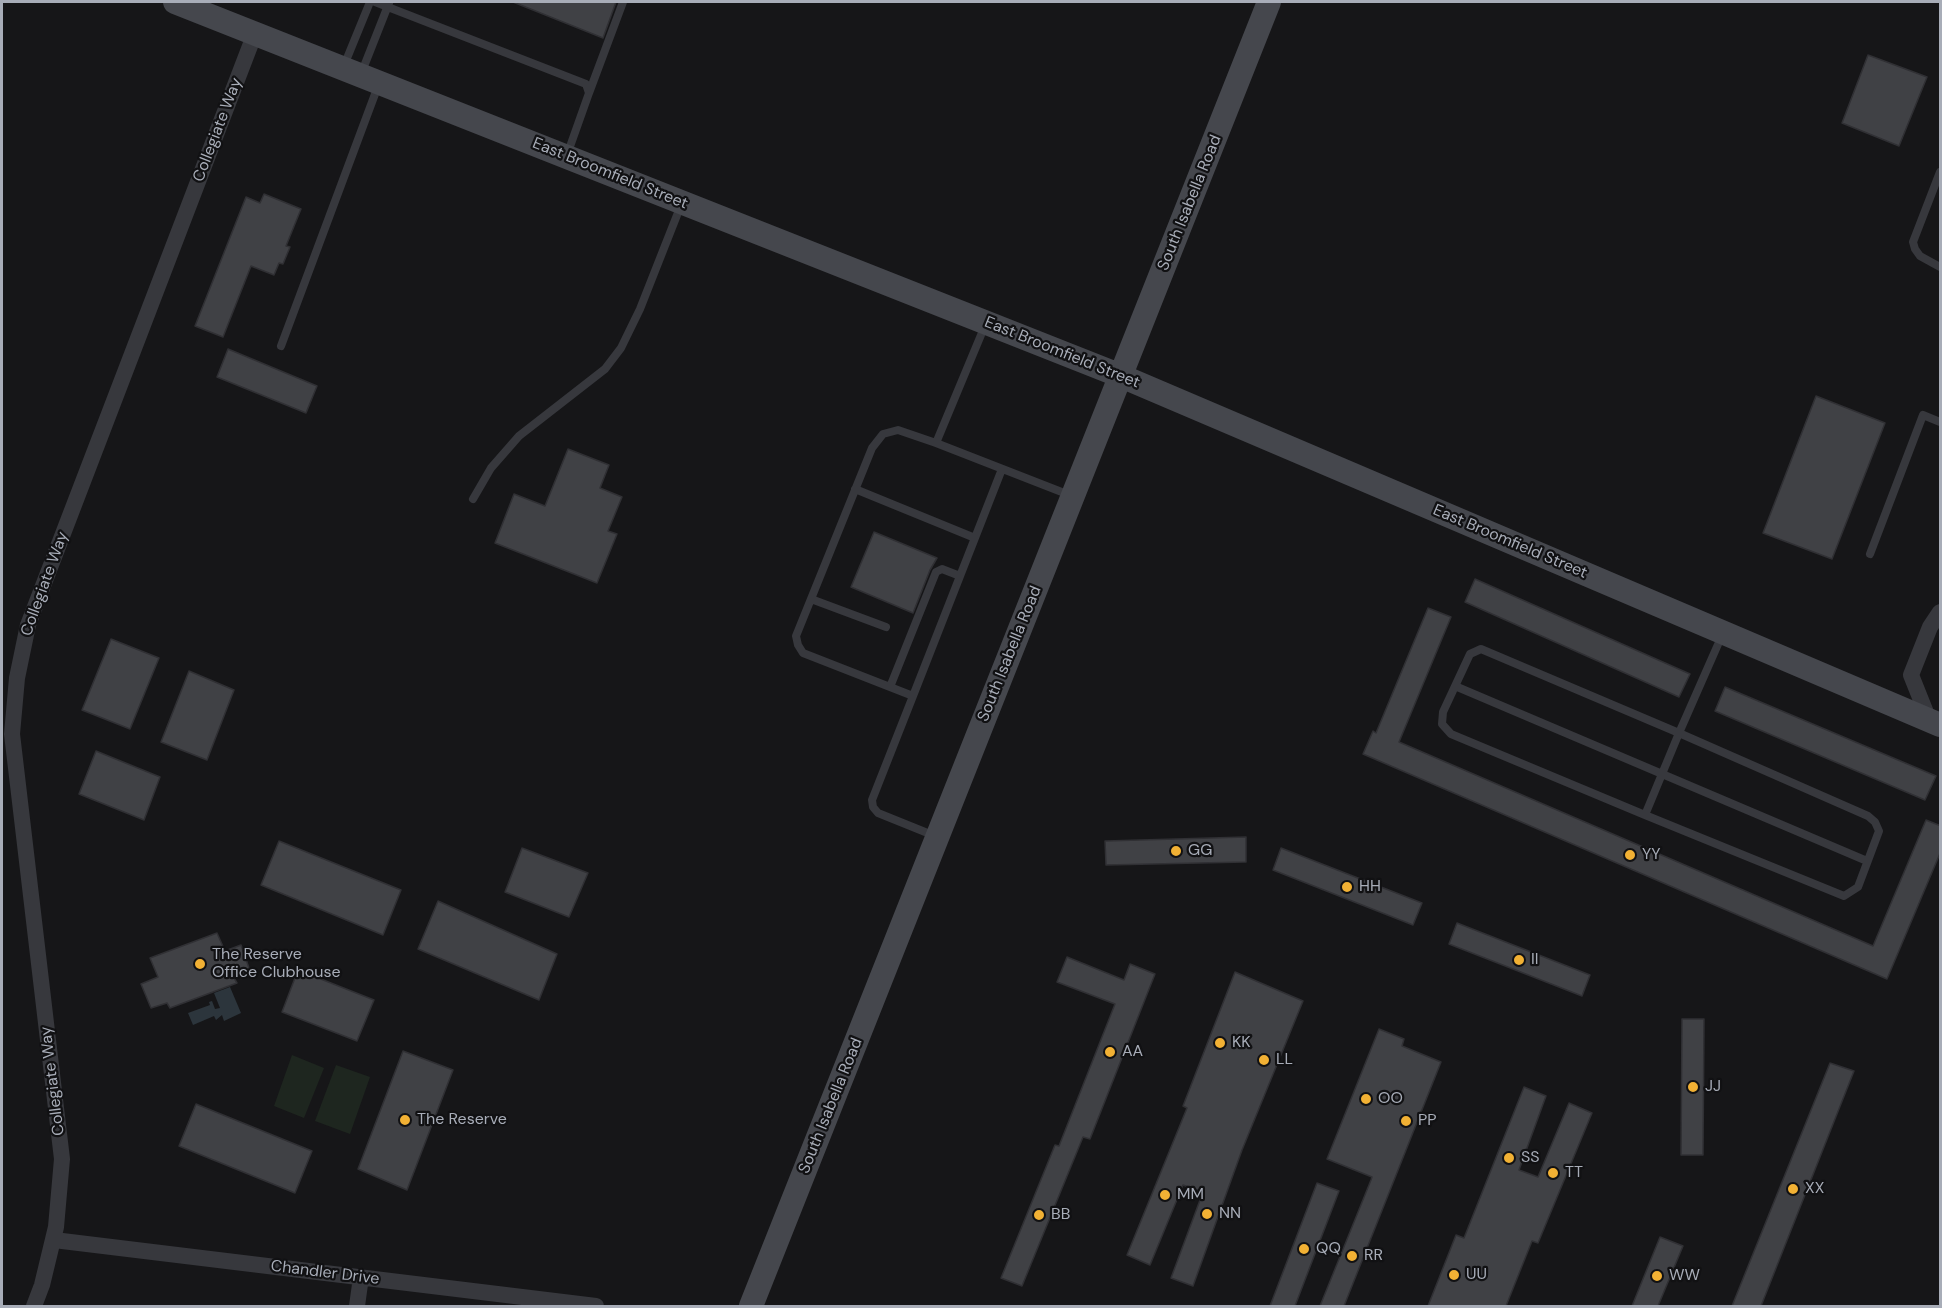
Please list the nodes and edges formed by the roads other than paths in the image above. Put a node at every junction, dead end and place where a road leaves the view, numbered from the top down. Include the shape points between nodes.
1 (175, 2) edge
2 (370, 2) edge
3 (375, 2) edge
4 (623, 2) edge
5 (1269, 2) edge
6 (388, 4) edge
7 (255, 33) junction
8 (361, 75) junction
9 (589, 93) junction
10 (566, 156) junction
11 (1941, 172) edge
12 (682, 202) junction
13 (1941, 267) edge
14 (986, 323) junction
15 (281, 345) dead end
16 (1121, 376) junction
17 (1941, 422) edge
18 (936, 443) junction
19 (1002, 469) junction
20 (855, 489) junction
21 (1073, 496) junction
22 (473, 499) dead end
23 (975, 538) junction
24 (1870, 554) dead end
25 (960, 576) junction
26 (811, 599) junction
27 (1941, 612) edge
28 (886, 627) dead end
29 (1723, 633) junction
30 (1455, 686) junction
31 (890, 687) junction
32 (913, 696) junction
33 (1937, 720) edge
34 (1679, 734) junction
35 (1662, 775) junction
36 (1645, 815) junction
37 (938, 837) junction
38 (1867, 861) junction
39 (54, 1240) junction
40 (361, 1277) junction
41 (34, 1306) edge
42 (357, 1306) edge
43 (596, 1306) edge
44 (751, 1306) edge

1 - 7 main road, East Broomfield Street
2 - 8 lane
3 - 6 lane
4 - 9 lane
5 - 16 main road, South Isabella Road
6 - 8 lane
6 - 9 lane via 586,84
7 - 8 main road, East Broomfield Street
7 - 39 street, Collegiate Way via 28,625 17,678 12,734 62,1159
8 - 10 main road, East Broomfield Street
8 - 15 lane
9 - 10 lane
10 - 12 main road, East Broomfield Street
11 - 13 lane via 1913,242 1920,256
12 - 14 main road, East Broomfield Street
12 - 22 lane via 621,348 605,369 519,436 491,468
14 - 16 main road, East Broomfield Street
14 - 18 lane
16 - 21 main road, South Isabella Road
16 - 29 main road, East Broomfield Street
17 - 24 lane via 1923,415
18 - 19 lane
18 - 20 lane via 898,430 883,434 872,448
19 - 21 lane
19 - 23 lane
20 - 23 lane
20 - 26 lane
21 - 37 main road, South Isabella Road
23 - 25 lane
25 - 31 lane via 942,569 936,572
25 - 32 lane
26 - 28 lane
26 - 31 lane via 796,636 803,653
27 - 33 street via 1930,627 1911,675
29 - 33 main road, East Broomfield Street
29 - 34 lane
30 - 34 lane via 1470,654 1481,649
30 - 35 lane
30 - 36 lane via 1443,712 1442,724 1451,734
31 - 32 lane
32 - 37 lane via 872,800 873,807 878,813
34 - 35 lane
34 - 38 lane via 1869,816 1879,831
35 - 36 lane
35 - 38 lane
36 - 38 lane via 1844,896 1857,887
37 - 44 main road, South Isabella Road
39 - 40 street, Chandler Drive
39 - 41 street, Collegiate Way
40 - 42 street
40 - 43 street, Chandler Drive

